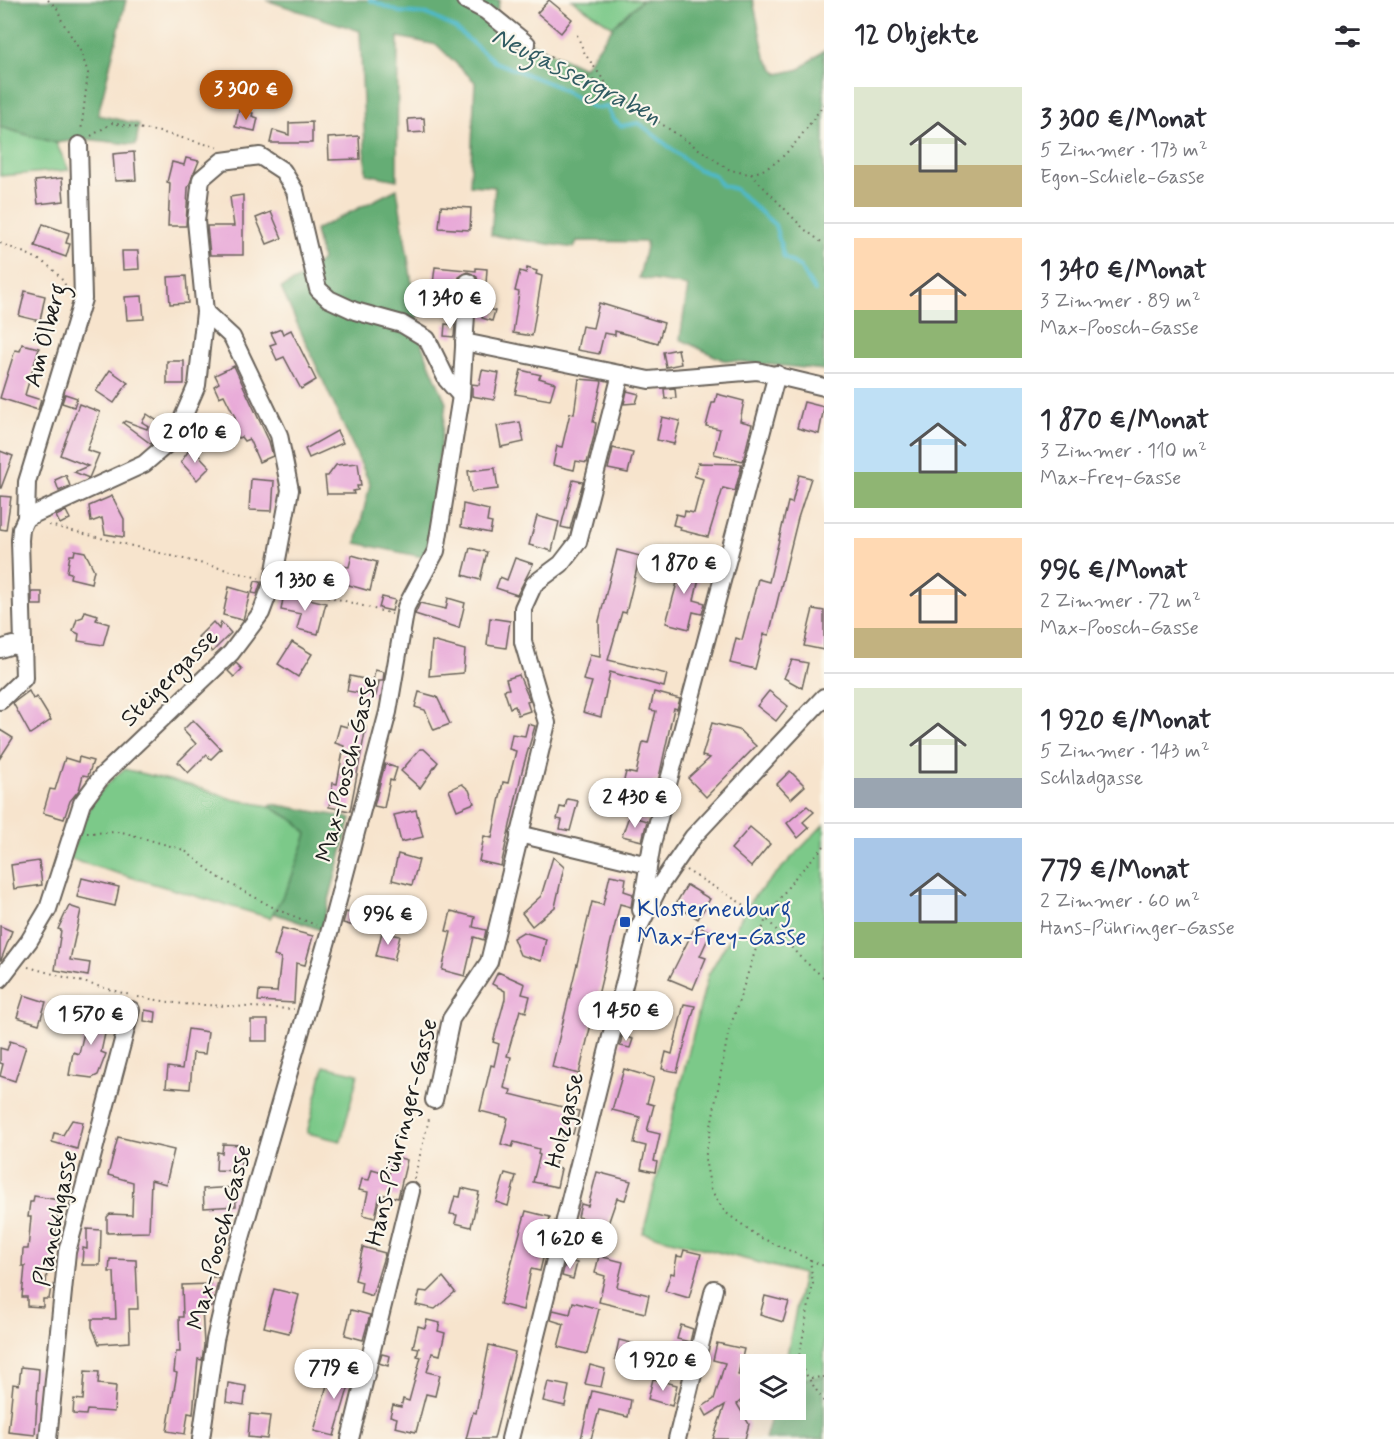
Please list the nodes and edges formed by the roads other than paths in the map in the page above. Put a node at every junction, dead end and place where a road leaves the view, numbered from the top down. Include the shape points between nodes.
1 (465, 0) edge
2 (527, 44) road end
3 (79, 144) road end
4 (468, 282) dead end
5 (205, 312) junction
6 (464, 342) junction
7 (621, 374) junction
8 (777, 374) junction
9 (824, 387) edge
10 (461, 396) junction
11 (26, 518) junction
12 (22, 649) junction
13 (0, 650) edge
14 (824, 698) edge
15 (0, 701) edge
16 (519, 834) junction
17 (652, 844) junction
18 (677, 857) junction
19 (648, 865) junction
20 (639, 926) junction
21 (6, 968) edge
22 (131, 1010) dead end
23 (434, 1100) road end
24 (411, 1191) road end
25 (714, 1289) dead end
26 (48, 1439) edge
27 (201, 1439) edge
28 (350, 1439) edge
29 (510, 1439) edge
30 (677, 1439) edge

1 - 2 street via 486,11
3 - 11 street, Am Ölberg via 85,284 27,482
4 - 6 street, Max-Poosch-Gasse
5 - 10 street via 196,221 201,179 222,161 260,156 283,171 295,191 318,289 355,311 402,324 427,339 447,380
5 - 11 street via 197,385 174,438 144,464
5 - 21 street, Steigergasse via 232,337 279,435 290,490 273,581 261,614 231,653 102,776 82,803 48,909
6 - 7 street
6 - 10 street, Max-Poosch-Gasse
7 - 8 street via 649,380 740,372
7 - 16 street, Hans-Pühringer-Gasse via 578,542 561,564 534,584 523,608 523,642 547,723
8 - 9 street
8 - 17 street
10 - 27 street, Max-Poosch-Gasse via 436,551 406,607 388,712 230,1276 215,1340
11 - 12 street, Am Ölberg via 20,540
12 - 13 street via 13,645
12 - 15 street, Am Ölberg via 24,678
14 - 18 street, Holzgasse
16 - 19 street
16 - 23 street, Hans-Pühringer-Gasse via 489,962 451,1019
17 - 18 street
17 - 19 street
18 - 20 street, Holzgasse
19 - 20 street
20 - 29 street, Holzgasse
22 - 26 street, Planckhgasse via 67,1252
24 - 28 street, Hans-Pühringer-Gasse
25 - 30 street

